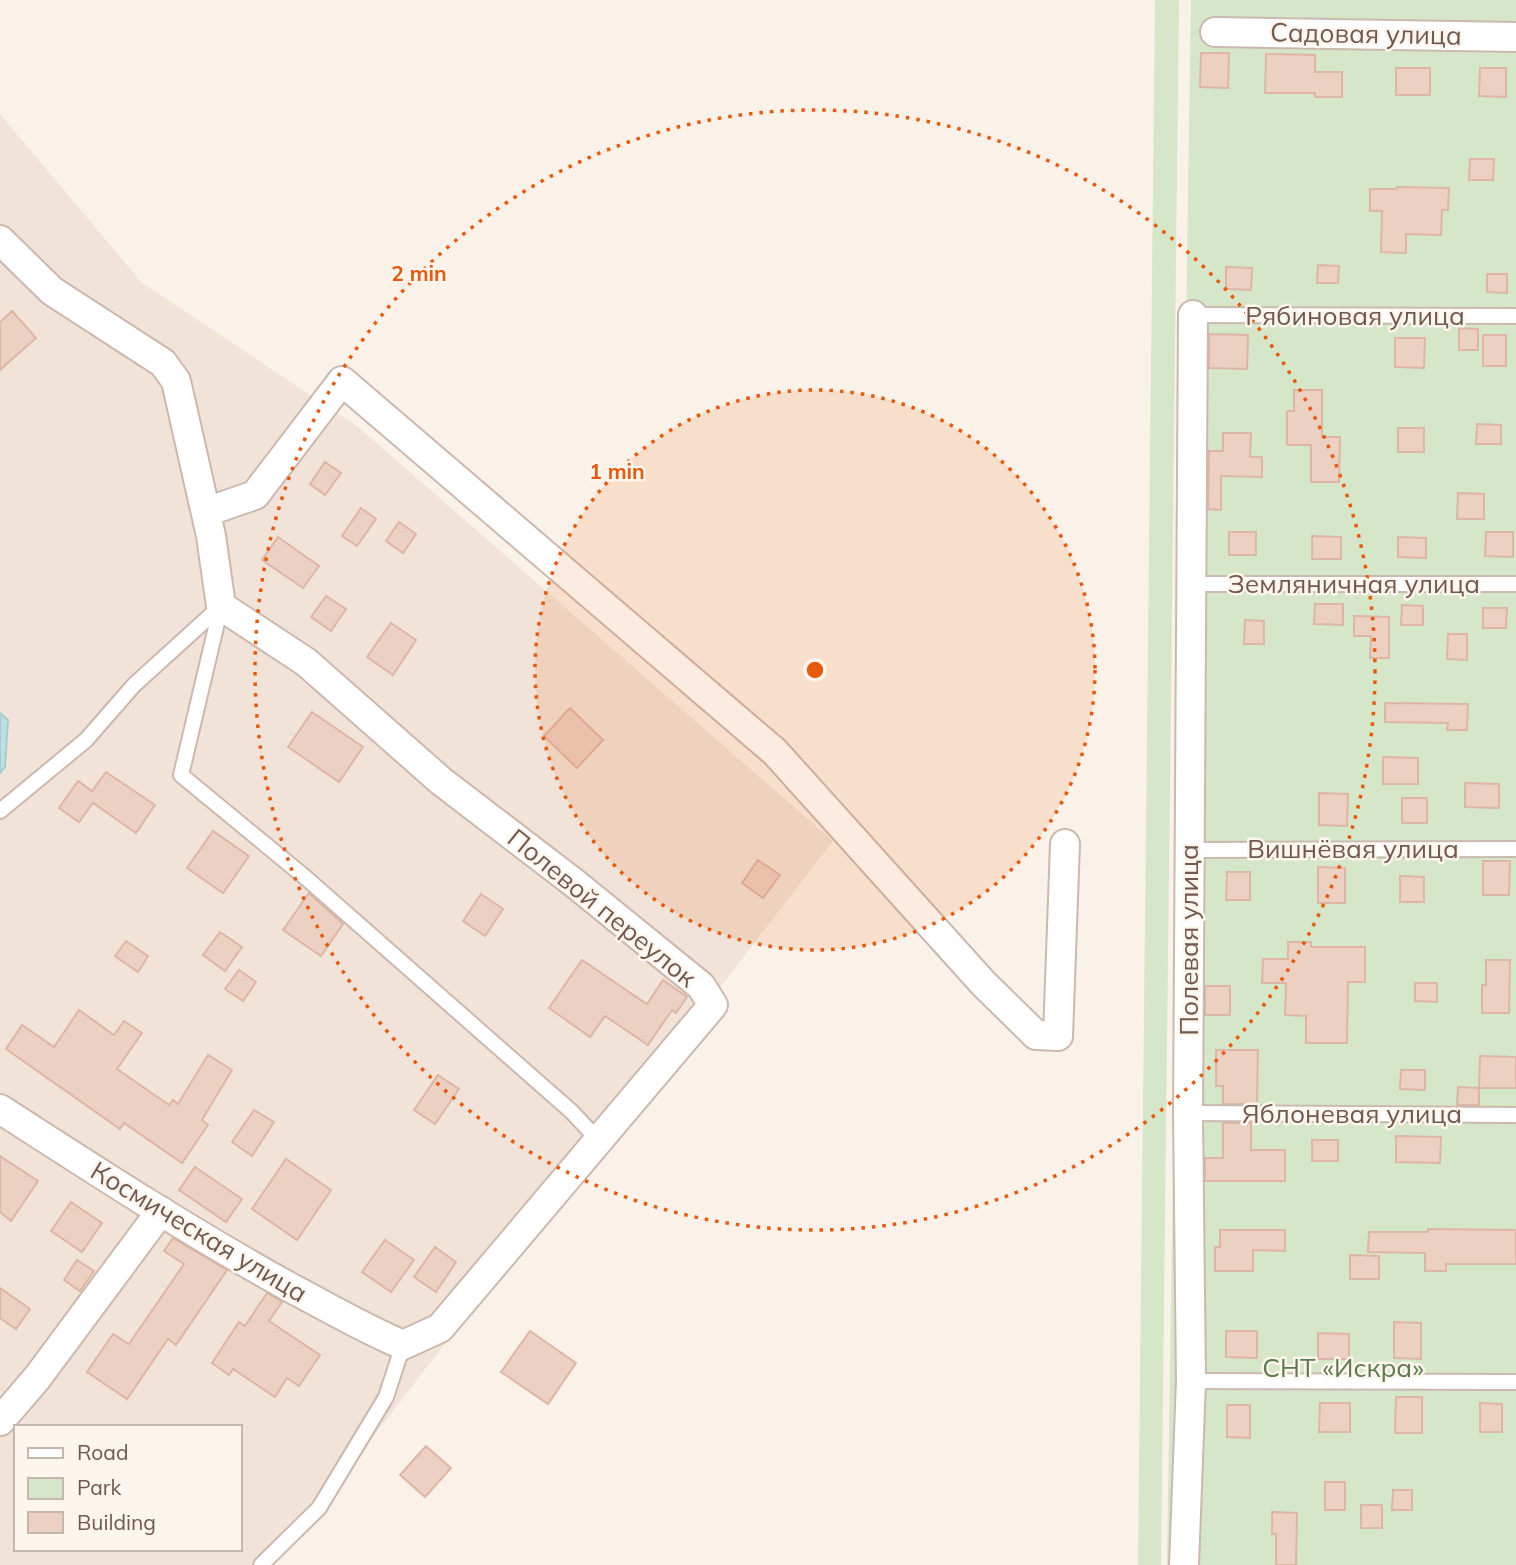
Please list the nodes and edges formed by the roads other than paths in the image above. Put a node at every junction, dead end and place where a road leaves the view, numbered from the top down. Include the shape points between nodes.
1 (1215, 32) dead end
2 (1516, 37) edge
3 (0, 240) edge
4 (1193, 315) joint
5 (1516, 316) edge
6 (206, 512) junction
7 (1192, 584) junction
8 (1516, 584) edge
9 (221, 606) junction
10 (0, 811) edge
11 (1065, 844) dead end
12 (1189, 849) junction
13 (1516, 849) edge
14 (0, 1109) edge
15 (1188, 1114) junction
16 (1516, 1115) edge
17 (598, 1141) junction
18 (161, 1211) junction
19 (402, 1345) junction
20 (1191, 1381) junction
21 (1516, 1382) edge
22 (0, 1421) edge
23 (261, 1565) edge
24 (1184, 1565) edge

1 - 2 street, Садовая улица
3 - 6 street via 52,291 163,363 176,381
4 - 5 lane, Рябиновая улица
4 - 7 street, Полевая улица
6 - 9 street
6 - 11 street via 255,495 342,380 775,752 983,983 1036,1035 1058,1036
7 - 8 lane, Земляничная улица
7 - 12 street, Полевая улица
9 - 10 lane via 134,685 86,740
9 - 17 lane via 181,775 306,878 572,1112
9 - 17 street, Полевой переулок via 306,662 441,781 701,986 713,1005
12 - 13 lane, Вишнёвая улица
12 - 15 street, Полевая улица
14 - 18 street, Космическая улица
15 - 16 lane, Яблоневая улица
15 - 20 street, Полевая улица
17 - 19 street, Полевой переулок via 440,1328
18 - 19 street, Космическая улица via 251,1266
18 - 22 street
19 - 23 lane via 386,1397 319,1508
20 - 21 lane
20 - 24 street, Полевая улица

